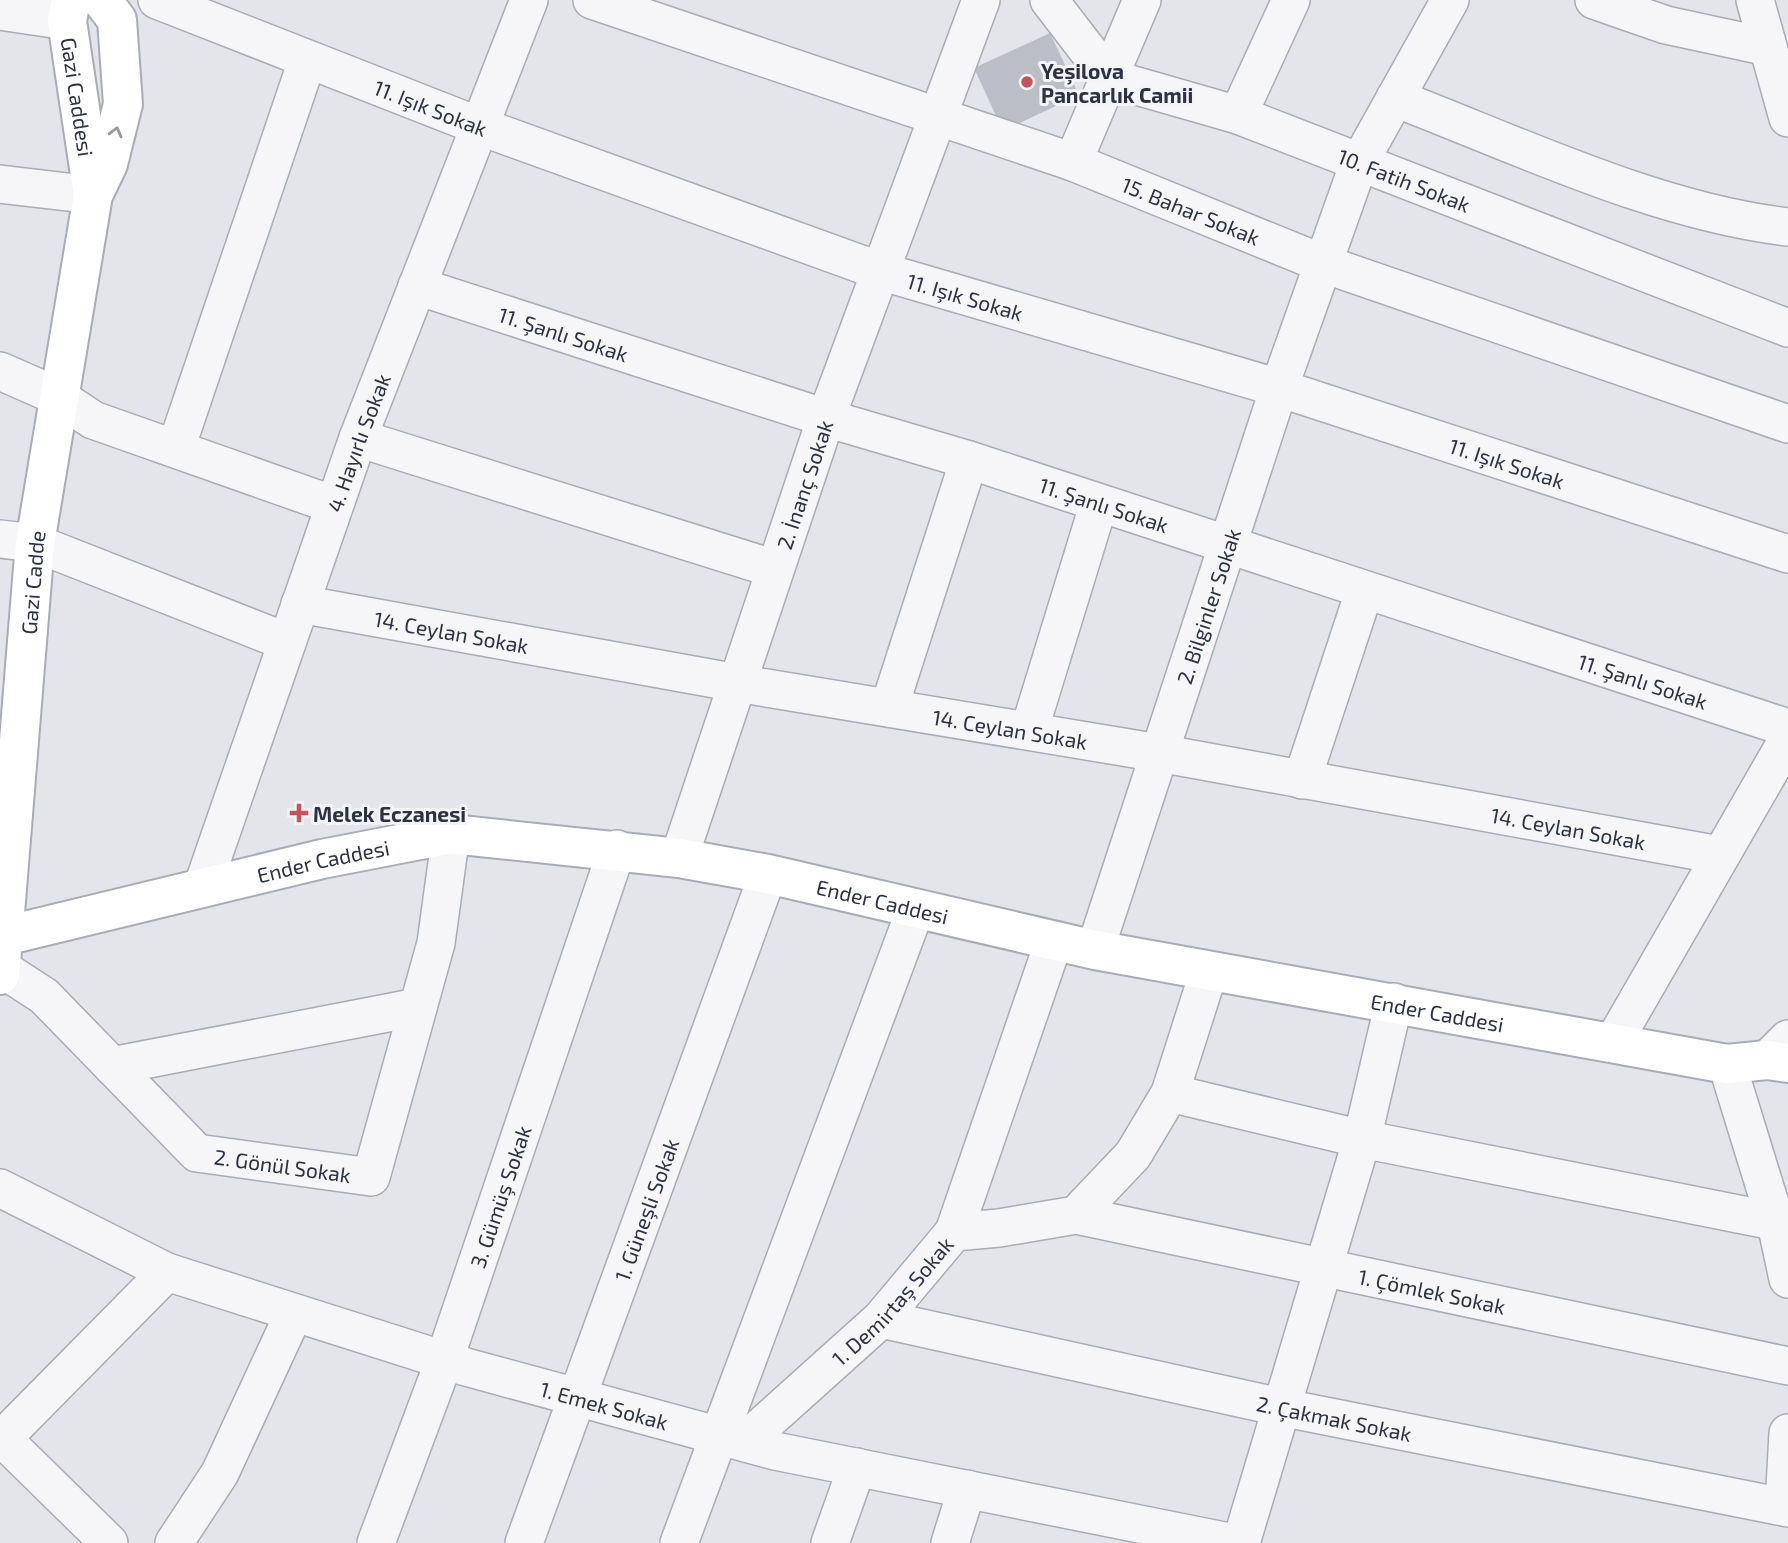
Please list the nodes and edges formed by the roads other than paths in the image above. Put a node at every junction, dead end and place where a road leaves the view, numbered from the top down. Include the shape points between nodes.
1 (102, 0) edge
2 (157, 0) edge
3 (529, 0) edge
4 (592, 0) edge
5 (981, 0) edge
6 (1049, 0) edge
7 (1142, 0) edge
8 (1291, 0) edge
9 (1450, 0) edge
10 (1594, 0) edge
11 (1755, 0) edge
12 (0, 11) edge
13 (69, 11) edge
14 (1768, 47) junction
15 (307, 61) junction
16 (1109, 78) junction
17 (1395, 98) junction
18 (1238, 115) junction
19 (938, 116) junction
20 (1788, 118) edge
21 (480, 126) junction
22 (1073, 162) junction
23 (1359, 163) junction
24 (0, 184) edge
25 (93, 195) junction
26 (1788, 227) edge
27 (1324, 264) junction
28 (880, 271) junction
29 (417, 286) junction
30 (1788, 328) edge
31 (0, 371) edge
32 (1279, 388) junction
33 (57, 396) junction
34 (826, 418) junction
35 (1788, 424) edge
36 (358, 438) junction
37 (176, 448) junction
38 (969, 460) junction
39 (1099, 503) junction
40 (334, 505) junction
41 (18, 541) edge
42 (1227, 545) junction
43 (1788, 554) edge
44 (775, 569) junction
45 (1364, 592) junction
46 (300, 604) junction
47 (287, 642) junction
48 (737, 683) junction
49 (889, 708) junction
50 (1788, 728) edge
51 (1029, 732) junction
52 (1788, 739) edge
53 (1159, 753) junction
54 (1302, 780) junction
55 (7, 806) edge
56 (451, 834) junction
57 (617, 849) junction
58 (1719, 855) junction
59 (679, 858) junction
60 (768, 874) junction
61 (202, 888) junction
62 (916, 908) junction
63 (1054, 941) junction
64 (2, 947) edge
65 (1096, 950) junction
66 (1209, 971) junction
67 (0, 975) edge
68 (1395, 1002) junction
69 (418, 1007) junction
70 (1613, 1043) junction
71 (1781, 1054) edge
72 (1727, 1063) junction
73 (112, 1066) junction
74 (1170, 1093) junction
75 (1362, 1139) junction
76 (0, 1188) edge
77 (1076, 1215) junction
78 (1782, 1223) edge
79 (954, 1232) junction
80 (1325, 1268) junction
81 (167, 1272) junction
82 (1788, 1279) edge
83 (293, 1313) junction
84 (881, 1319) junction
85 (444, 1361) junction
86 (1788, 1366) edge
87 (578, 1397) junction
88 (1280, 1407) junction
89 (1788, 1433) edge
90 (2, 1437) edge
91 (732, 1439) junction
92 (857, 1467) junction
93 (967, 1489) junction
94 (1786, 1507) edge
95 (1099, 1529) edge
96 (104, 1541) edge
97 (174, 1543) edge
98 (376, 1543) edge
99 (524, 1543) edge
100 (679, 1543) edge
101 (830, 1543) edge
102 (950, 1543) edge
103 (1234, 1543) edge
104 (1241, 1543) edge

25 -> 1 street via 108,164 123,104 117,20
2 - 15 street, 11. Işık Sokak
3 - 21 street, 4. Hayırlı Sokak
4 - 19 street, 15. Bahar Sokak
5 - 19 street, 2. İnanç Sokak
6 - 16 street
7 - 16 street
8 - 18 street
9 - 17 street, 2. Bilginler Sokak
10 - 14 street via 1666,25
11 - 14 street
12 - 13 street
13 - 25 street, Gazi Caddesi
14 - 20 street
15 - 21 street, 11. Işık Sokak
15 - 37 street
16 - 18 street, 10. Fatih Sokak
16 - 22 street
17 - 23 street, 2. Bilginler Sokak
17 - 26 street via 1621,185 1739,221
18 - 23 street, 10. Fatih Sokak
19 - 22 street, 15. Bahar Sokak
19 - 28 street, 2. İnanç Sokak
21 - 28 street, 11. Işık Sokak
21 - 29 street, 4. Hayırlı Sokak
22 - 27 street, 15. Bahar Sokak
23 - 27 street, 2. Bilginler Sokak
23 - 30 street, 10. Fatih Sokak
24 - 25 street
25 - 33 street, Gazi Cadde
27 - 32 street, 2. Bilginler Sokak
27 - 35 street, 15. Bahar Sokak
28 - 32 street, 11. Işık Sokak
28 - 34 street, 2. İnanç Sokak
29 - 34 street, 11. Şanlı Sokak
29 - 36 street, 4. Hayırlı Sokak
31 - 33 street
32 - 42 street, 2. Bilginler Sokak
32 - 43 street, 11. Işık Sokak
33 - 37 street via 93,420
33 - 41 street, Gazi Cadde
34 - 38 street, 11. Şanlı Sokak
34 - 44 street, 2. İnanç Sokak
36 - 40 street, 4. Hayırlı Sokak
36 - 44 street
37 - 40 street
38 - 39 street, 11. Şanlı Sokak
38 - 49 street
39 - 42 street, 11. Şanlı Sokak
39 - 51 street
40 - 46 street, 4. Hayırlı Sokak
41 - 47 street
41 - 55 street, Gazi Cadde
42 - 45 street, 11. Şanlı Sokak
42 - 53 street, 2. Bilginler Sokak
44 - 48 street, 2. İnanç Sokak
45 - 50 street, 11. Şanlı Sokak
45 - 54 street
46 - 47 street, 4. Hayırlı Sokak
46 - 48 street, 14. Ceylan Sokak
47 - 61 street, 4. Hayırlı Sokak
48 - 49 street, 14. Ceylan Sokak
48 - 59 street, 2. İnanç Sokak
49 - 51 street, 14. Ceylan Sokak
51 - 53 street, 14. Ceylan Sokak
52 - 58 street
53 - 54 street, 14. Ceylan Sokak
53 - 65 street, 2. Bilginler Sokak
54 - 58 street, 14. Ceylan Sokak
55 - 64 street, Gazi Cadde
56 - 57 street, Ender Caddesi
56 - 61 street, Ender Caddesi
56 - 69 street, 2. Gönül Sokak via 436,943
57 - 59 street, Ender Caddesi
57 - 85 street, 3. Gümüş Sokak
58 - 70 street
59 - 60 street, Ender Caddesi
60 - 62 street, Ender Caddesi
60 - 87 street, 1. Güneşli Sokak
61 - 64 street, Ender Caddesi
62 - 63 street, Ender Caddesi
62 - 91 street
63 - 65 street, Ender Caddesi
63 - 79 street
64 - 67 street, Gazi Cadde
64 - 73 street, 2. Gönül Sokak
65 - 66 street, Ender Caddesi
66 - 68 street, Ender Caddesi
66 - 74 street
68 - 70 street, Ender Caddesi
68 - 75 street
69 - 73 street
69 - 73 street, 2. Gönül Sokak via 371,1177 197,1153
70 - 72 street, Ender Caddesi
71 - 72 street, Ender Caddesi
72 - 78 street
74 - 75 street
74 - 77 street via 1133,1155
75 - 78 street
75 - 80 street
76 - 81 street, 1. Emek Sokak
77 - 79 street, 1. Demirtaş Sokak
77 - 80 street, 1. Çömlek Sokak
78 - 82 street
79 - 84 street, 1. Demirtaş Sokak
80 - 86 street, 1. Çömlek Sokak
80 - 88 street
81 - 83 street, 1. Emek Sokak
81 - 90 street
83 - 85 street, 1. Emek Sokak
83 - 97 street via 220,1473
84 - 88 street, 2. Çakmak Sokak
84 - 91 street, 1. Demirtaş Sokak
85 - 87 street, 1. Emek Sokak
85 - 98 street, 3. Gümüş Sokak
87 - 91 street, 1. Emek Sokak
87 - 99 street, 1. Güneşli Sokak
88 - 94 street, 2. Çakmak Sokak
88 - 104 street
89 - 94 street
90 - 96 street
91 - 92 street, 1. Emek Sokak
91 - 100 street
92 - 93 street, 1. Emek Sokak
92 - 101 street
93 - 95 street, 1. Emek Sokak
93 - 102 street
95 - 103 street, 1. Emek Sokak

